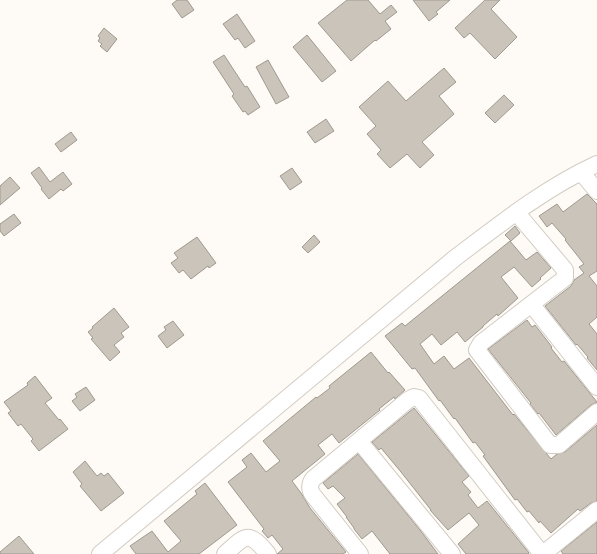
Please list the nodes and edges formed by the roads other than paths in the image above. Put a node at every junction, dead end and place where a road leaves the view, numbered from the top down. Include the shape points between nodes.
1 (597, 164) edge
2 (581, 172) junction
3 (597, 191) edge
4 (516, 212) junction
5 (532, 305) junction
6 (597, 387) edge
7 (597, 412) edge
8 (359, 441) junction
9 (597, 510) edge
10 (100, 554) edge
11 (225, 554) edge
12 (268, 554) edge
13 (360, 554) edge
14 (452, 554) edge
15 (543, 554) edge

1 - 2 street
2 - 3 street
2 - 4 street
4 - 5 street via 565,270 565,278
4 - 10 street via 455,258
5 - 6 street
5 - 7 street via 480,343 478,353 550,445 559,445
8 - 13 street via 313,479 310,490
8 - 14 street
8 - 15 street via 408,400 420,398
9 - 15 street
11 - 12 street via 242,539 247,538 257,540

